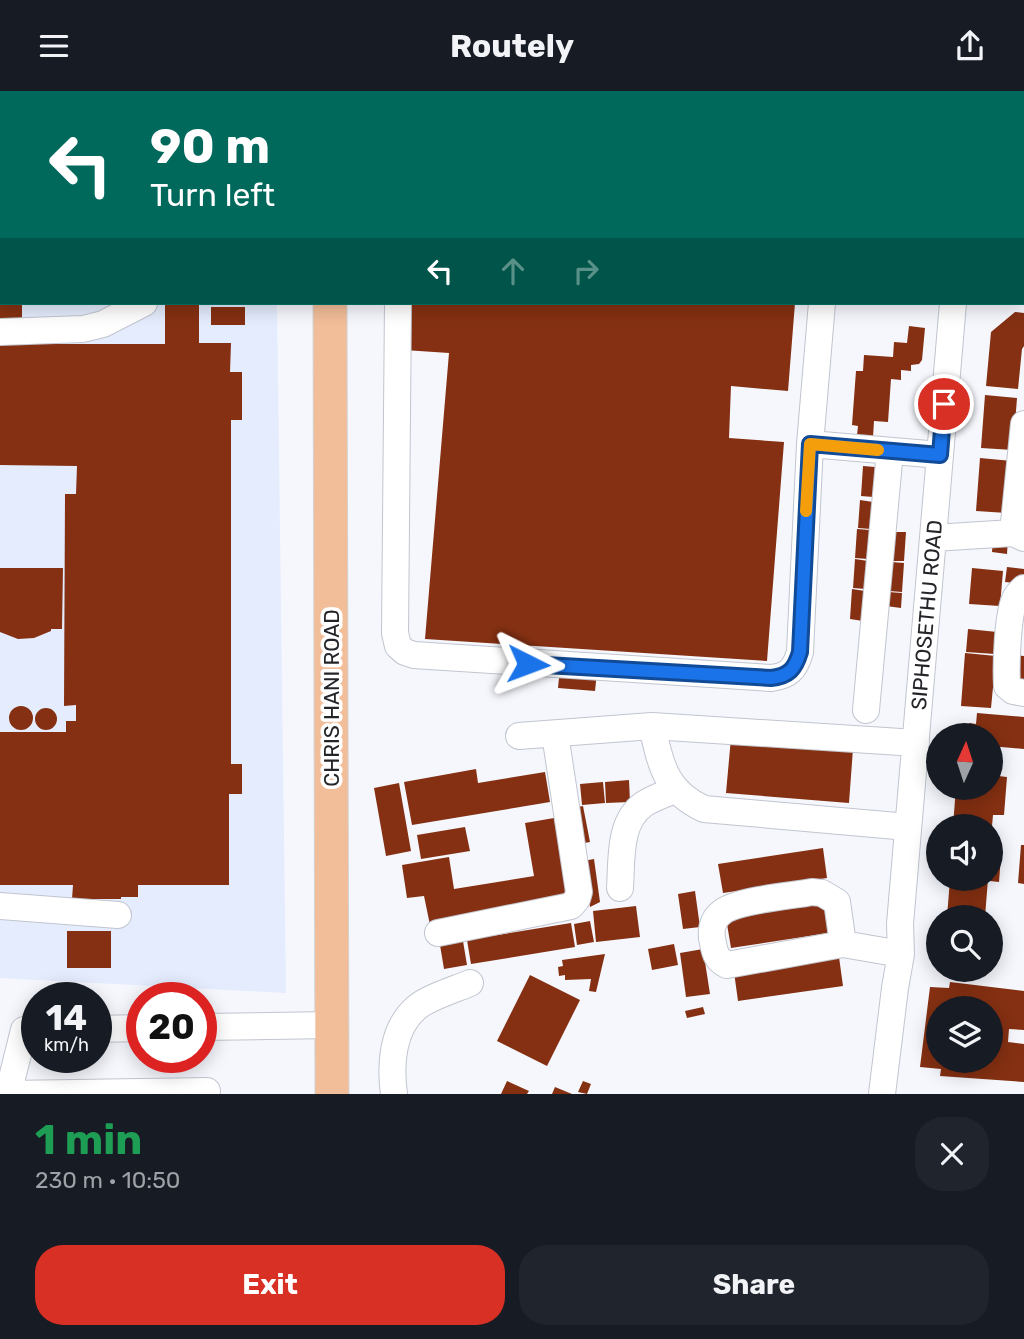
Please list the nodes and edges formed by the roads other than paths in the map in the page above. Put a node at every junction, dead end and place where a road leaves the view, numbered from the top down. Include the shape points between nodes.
1 (140, 305) edge
2 (330, 305) edge
3 (398, 305) edge
4 (822, 305) edge
5 (953, 305) edge
6 (0, 332) edge
7 (1024, 425) edge
8 (810, 444) junction
9 (890, 451) junction
10 (1023, 453) edge
11 (940, 455) junction
12 (1020, 503) edge
13 (1018, 535) edge
14 (933, 538) junction
15 (1021, 595) edge
16 (1016, 641) edge
17 (1024, 694) edge
18 (866, 710) dead end
19 (652, 726) junction
20 (555, 734) junction
21 (519, 736) dead end
22 (916, 743) junction
23 (675, 790) junction
24 (908, 827) junction
25 (620, 888) dead end
26 (0, 906) edge
27 (118, 915) dead end
28 (438, 933) dead end
29 (843, 944) junction
30 (901, 954) junction
31 (470, 983) dead end
32 (332, 1025) junction
33 (217, 1027) edge
34 (20, 1030) edge
35 (207, 1091) dead end
36 (8, 1094) edge
37 (332, 1094) edge
38 (394, 1094) edge
39 (882, 1094) edge

1 - 6 street via 83,330
2 - 32 main road, CHRIS HANI ROAD
3 - 8 street via 395,633 405,652 771,678 792,671 800,652
4 - 8 street
5 - 11 street, SIPHOSETHU ROAD
7 - 10 street
8 - 9 street
9 - 11 street
9 - 18 street
10 - 12 street
11 - 14 street, SIPHOSETHU ROAD
12 - 13 street
13 - 14 street
14 - 22 street, SIPHOSETHU ROAD
15 - 16 street
16 - 17 street via 1007,686
19 - 20 street
19 - 22 street
19 - 23 street via 660,765
20 - 21 street
20 - 28 street via 577,899 571,906
22 - 24 street, SIPHOSETHU ROAD
23 - 24 street via 704,809
23 - 25 street via 645,803 627,825
24 - 30 street, SIPHOSETHU ROAD
26 - 27 street
29 - 29 street via 727,965 715,954 712,927 722,911 740,904 822,893 837,902
29 - 30 street
30 - 39 street, SIPHOSETHU ROAD
31 - 38 street via 417,1006 409,1017 391,1062
32 - 33 street
32 - 37 main road, CHRIS HANI ROAD
34 - 36 street
35 - 36 street

